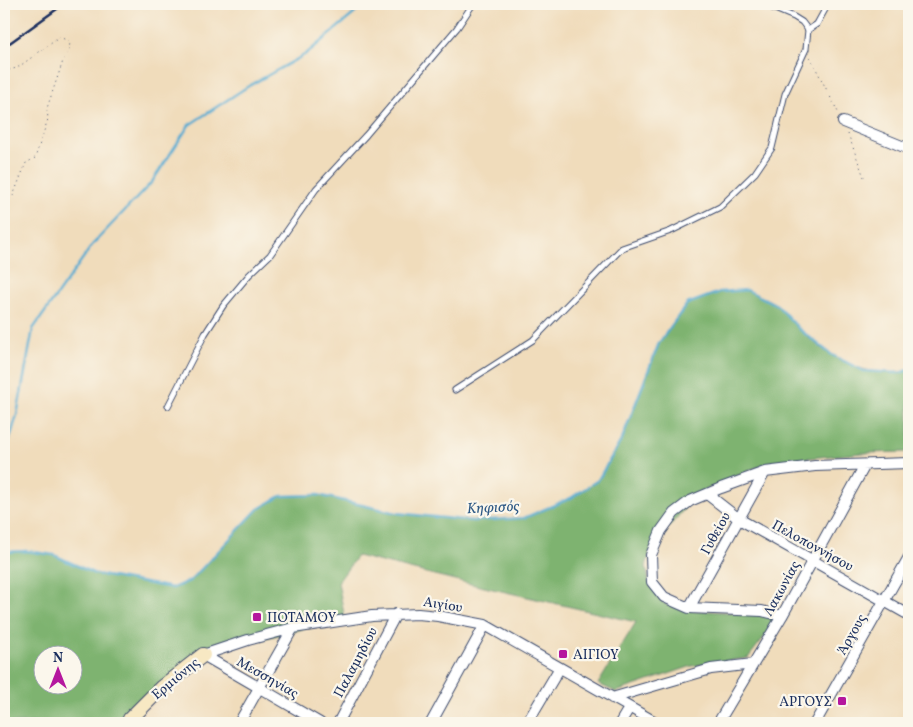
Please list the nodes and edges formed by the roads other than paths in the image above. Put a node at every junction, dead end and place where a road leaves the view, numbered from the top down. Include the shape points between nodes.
1 (473, 4) edge
2 (764, 4) edge
3 (828, 4) edge
4 (808, 30) junction
5 (843, 122) road end
6 (909, 148) edge
7 (455, 390) dead end
8 (168, 406) dead end
9 (909, 463) edge
10 (865, 464) junction
11 (765, 472) junction
12 (707, 494) junction
13 (739, 519) junction
14 (909, 557) edge
15 (812, 560) junction
16 (885, 601) junction
17 (689, 608) junction
18 (396, 614) junction
19 (909, 615) edge
20 (782, 616) junction
21 (485, 625) junction
22 (293, 628) junction
23 (203, 655) junction
24 (753, 664) junction
25 (559, 669) junction
26 (260, 688) junction
27 (612, 698) junction
28 (629, 708) junction
29 (128, 723) edge
30 (239, 723) edge
31 (320, 723) edge
32 (338, 723) edge
33 (431, 723) edge
34 (527, 723) edge
35 (620, 723) edge
36 (657, 723) edge
37 (718, 723) edge
38 (815, 723) edge

1 - 8 lane via 429,61 316,189 275,249 227,301 202,339
2 - 4 lane via 794,17
3 - 4 lane via 817,24
4 - 7 lane via 806,49 785,94 772,148 756,173 738,192 720,207 671,231 622,248 533,340
5 - 6 street
9 - 10 street
10 - 11 street
10 - 15 street, Λακωνίας
11 - 12 street
11 - 13 street, Γυθείου
12 - 13 street, Πελοποννήσου
12 - 17 street via 674,513 661,531 651,555 654,587 664,597
13 - 15 street, Πελοποννήσου
13 - 17 street, Γυθείου
14 - 16 street, Άργους
15 - 16 street, Πελοποννήσου
15 - 20 street, Λακωνίας
16 - 19 street, Πελοποννήσου
16 - 38 street, Άργους
17 - 20 street via 762,611
18 - 21 street, Αιγίου via 438,616
18 - 22 street, Αιγίου
18 - 32 street, Παλαμηδίου
20 - 24 street, Λακωνίας
21 - 25 street, Αιγίου
21 - 33 street
22 - 23 street, Αιγίου
22 - 26 street
23 - 26 street, Μεσσηνίας
23 - 29 street, Ερμιόνης via 156,692
24 - 27 street via 711,669
24 - 37 street, Λακωνίας
25 - 27 street, Αιγίου
25 - 34 street
26 - 30 street
26 - 31 street, Μεσσηνίας
27 - 28 street, Αιγίου
28 - 35 street
28 - 36 street, Αιγίου

